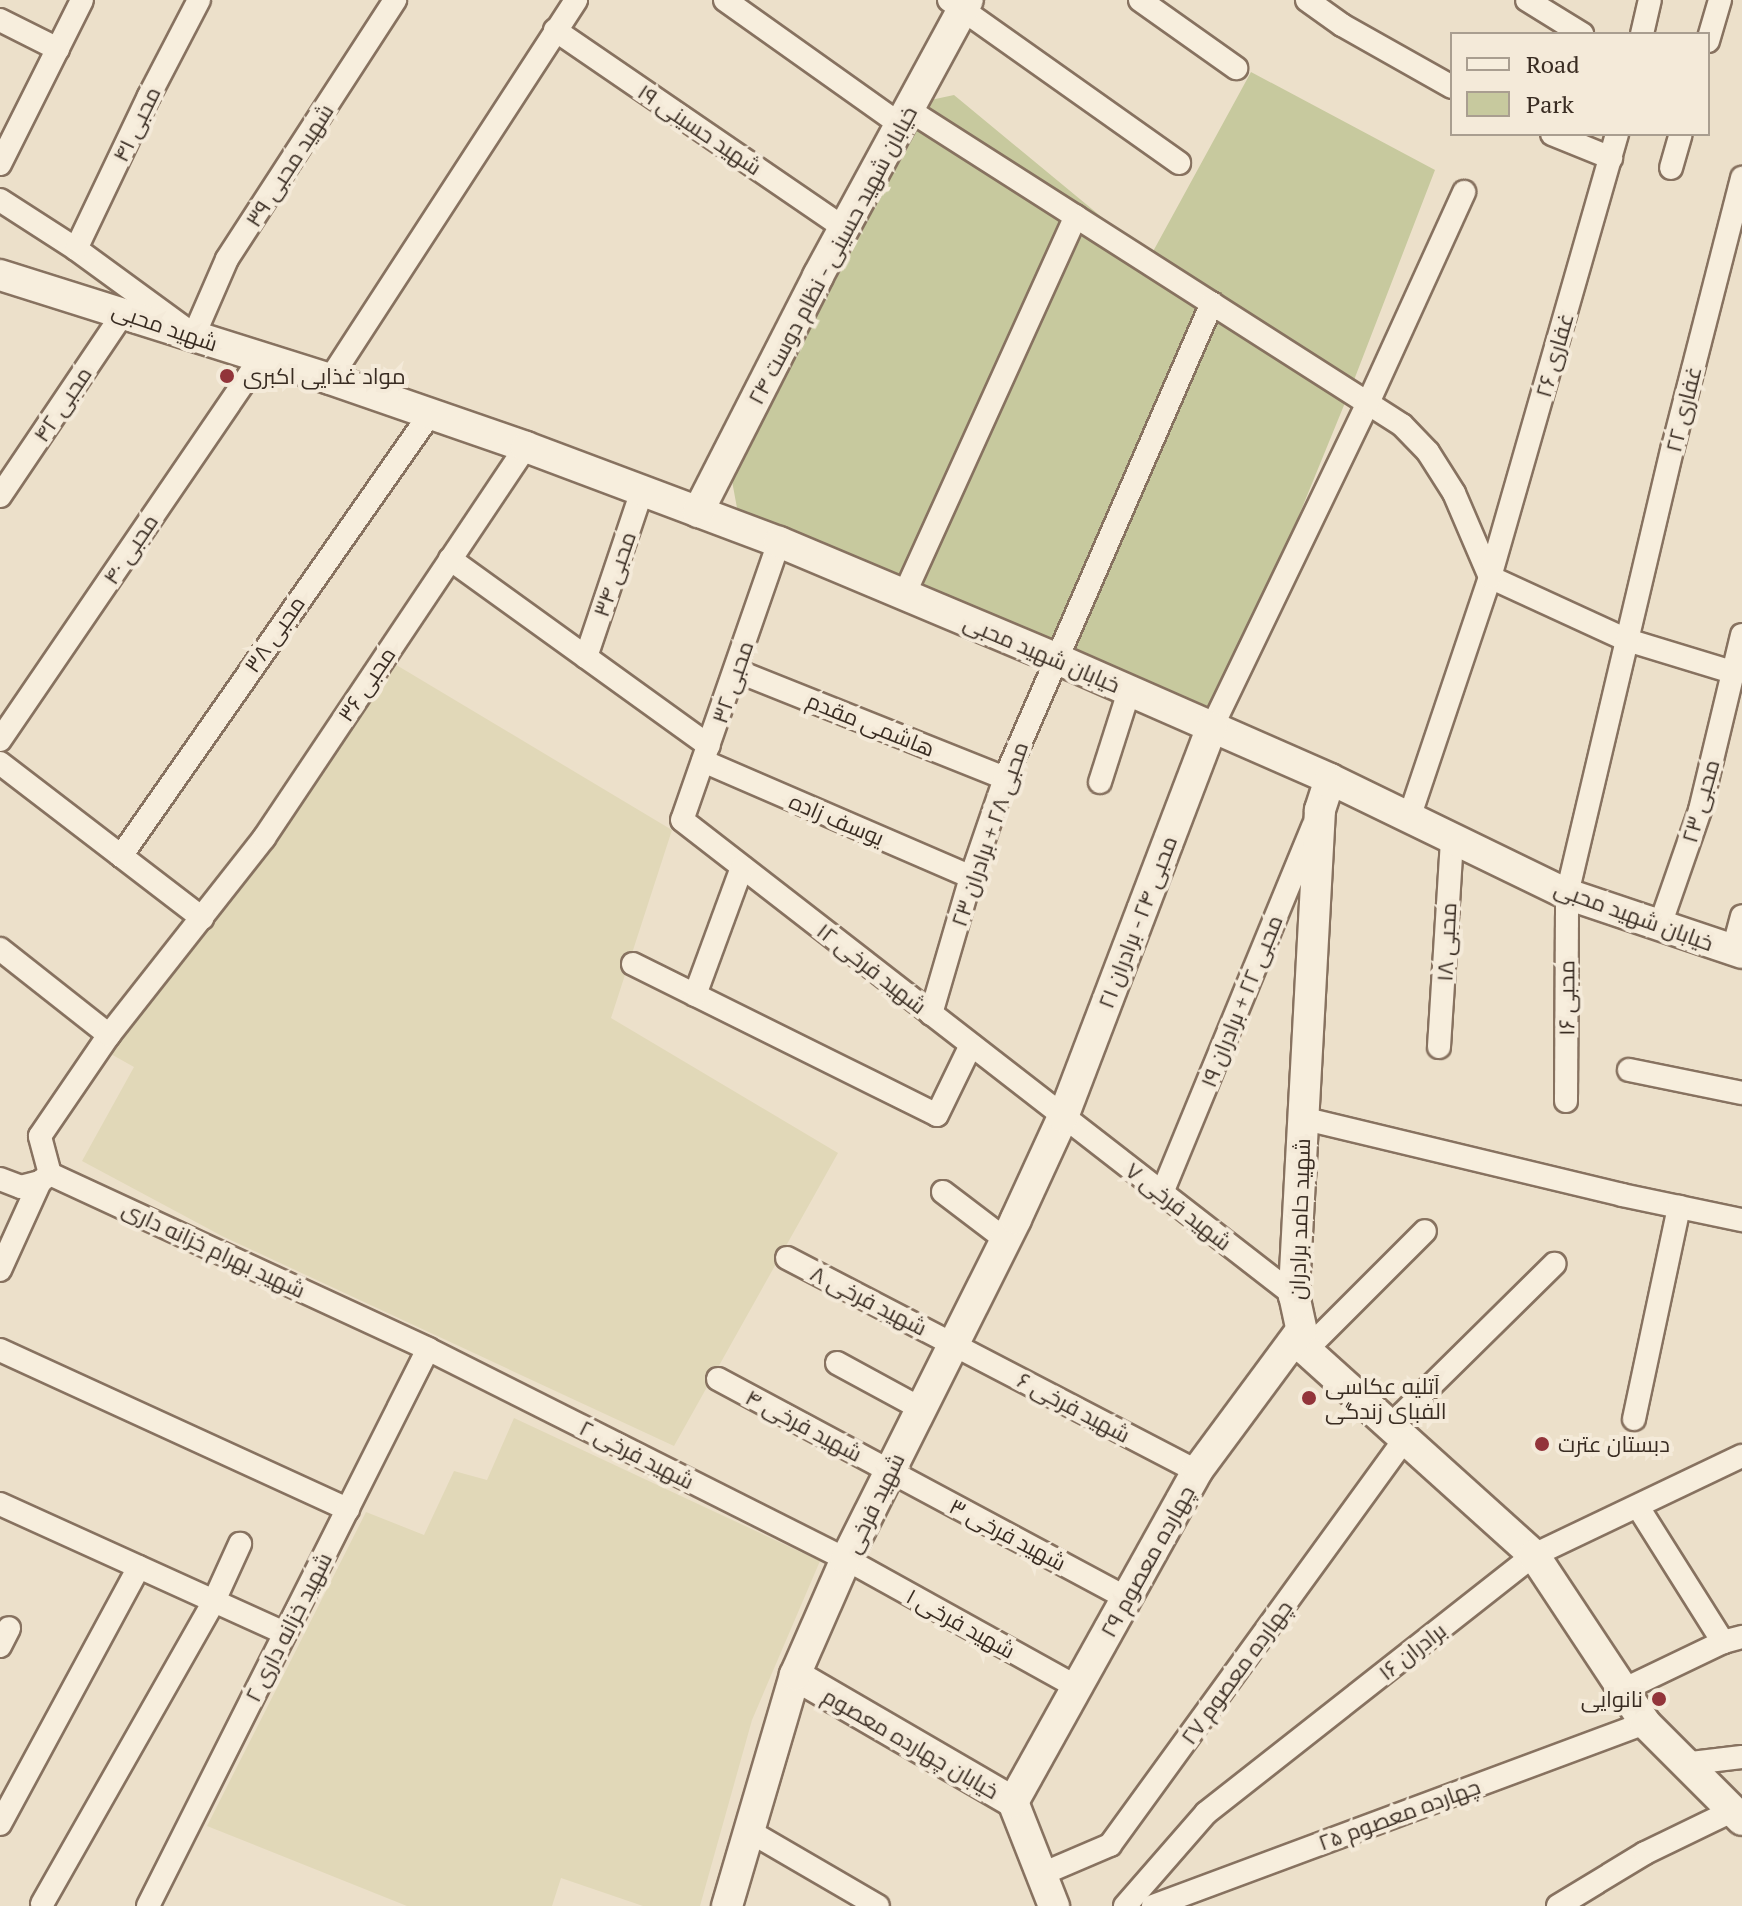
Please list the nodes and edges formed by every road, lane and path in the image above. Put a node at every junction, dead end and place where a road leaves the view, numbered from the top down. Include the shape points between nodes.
1 (82, 0) edge
2 (199, 0) edge
3 (395, 0) edge
4 (576, 0) edge
5 (725, 0) edge
6 (1140, 0) edge
7 (1307, 0) edge
8 (1527, 0) edge
9 (1650, 0) edge
10 (1720, 0) edge
11 (960, 3) edge
12 (0, 20) edge
13 (555, 30) junction
14 (1579, 32) edge
15 (1642, 32) edge
16 (1710, 34) edge
17 (58, 49) junction
18 (1236, 68) dead end
19 (1450, 86) edge
20 (905, 117) junction
21 (1557, 136) edge
22 (1616, 136) edge
23 (1680, 136) edge
24 (1611, 158) junction
25 (1, 160) edge
26 (1179, 163) dead end
27 (1671, 168) dead end
28 (1742, 178) edge
29 (1464, 192) dead end
30 (0, 200) edge
31 (1076, 216) junction
32 (844, 228) junction
33 (76, 249) junction
34 (0, 275) edge
35 (1212, 303) junction
36 (124, 312) junction
37 (194, 335) junction
38 (261, 358) junction
39 (330, 379) junction
40 (1368, 403) junction
41 (430, 414) junction
42 (526, 447) junction
43 (642, 491) junction
44 (0, 496) edge
45 (698, 512) junction
46 (779, 542) junction
47 (450, 559) junction
48 (1490, 577) junction
49 (904, 595) junction
50 (1742, 635) edge
51 (1627, 640) junction
52 (586, 657) junction
53 (1055, 658) junction
54 (737, 671) junction
55 (1732, 672) junction
56 (1129, 691) junction
57 (1212, 727) junction
58 (0, 740) edge
59 (706, 754) junction
60 (0, 763) edge
61 (1005, 778) junction
62 (1330, 779) junction
63 (1100, 782) dead end
64 (1320, 810) junction
65 (1409, 818) junction
66 (682, 820) joint
67 (1452, 838) junction
68 (121, 856) junction
69 (742, 867) junction
70 (971, 877) junction
71 (1567, 894) junction
72 (1742, 916) edge
73 (202, 918) junction
74 (1659, 928) junction
75 (0, 949) edge
76 (1738, 951) edge
77 (633, 964) dead end
78 (695, 995) junction
79 (931, 1014) junction
80 (109, 1035) junction
81 (971, 1045) junction
82 (1439, 1047) dead end
83 (1629, 1070) dead end
84 (1742, 1093) edge
85 (1566, 1101) dead end
86 (1063, 1117) junction
87 (1302, 1118) junction
88 (45, 1178) junction
89 (0, 1179) edge
90 (943, 1192) dead end
91 (1162, 1193) junction
92 (1679, 1207) junction
93 (1742, 1220) edge
94 (1425, 1231) dead end
95 (1005, 1239) junction
96 (787, 1258) dead end
97 (1554, 1264) dead end
98 (0, 1270) edge
99 (1294, 1295) junction
100 (1303, 1341) junction
101 (951, 1343) junction
102 (428, 1349) junction
103 (0, 1350) edge
104 (837, 1363) dead end
105 (718, 1379) dead end
106 (920, 1408) junction
107 (1634, 1419) dead end
108 (1397, 1433) junction
109 (1742, 1456) edge
110 (890, 1470) junction
111 (1197, 1471) junction
112 (0, 1504) edge
113 (1638, 1507) junction
114 (348, 1509) junction
115 (240, 1544) dead end
116 (1534, 1555) junction
117 (846, 1559) junction
118 (139, 1567) junction
119 (1126, 1598) junction
120 (214, 1601) junction
121 (285, 1633) junction
122 (1732, 1640) edge
123 (795, 1675) junction
124 (1077, 1687) junction
125 (1623, 1690) junction
126 (1645, 1723) junction
127 (1742, 1757) edge
128 (1683, 1764) junction
129 (1013, 1802) junction
130 (1738, 1815) edge
131 (0, 1824) edge
132 (749, 1831) junction
133 (1042, 1874) junction
134 (42, 1904) dead end
135 (155, 1904) edge
136 (727, 1906) edge
137 (878, 1906) edge
138 (1054, 1906) edge
139 (1125, 1906) edge
140 (1153, 1906) edge
141 (1558, 1906) edge

1 - 17 street
2 - 33 street, محبی ۴۱
3 - 37 street, شهید محبی ۳۹ via 227,259
4 - 13 street
5 - 20 street
6 - 18 street
7 - 19 street
8 - 14 street
9 - 15 street
10 - 16 street
11 - 20 street, خیابان شهید حسینی - نظام دوست ۲۴
11 - 26 street
12 - 17 street
13 - 32 street, شهید حسینی ۱۹
13 - 39 street
17 - 25 street
20 - 31 street
20 - 32 street, خیابان شهید حسینی - نظام دوست ۲۴
21 - 24 street
22 - 24 street, غفاری ۲۶
23 - 27 street
24 - 48 street, غفاری ۲۶
28 - 51 street, غفاری ۲۲
29 - 40 street
30 - 33 street
31 - 35 street
31 - 49 street
32 - 45 street, خیابان شهید حسینی - نظام دوست ۲۴
33 - 37 street
34 - 36 street, شهید محبی
35 - 40 street
35 - 53 street, محبی ۲۸ + برادران ۲۳
36 - 37 street, شهید محبی
36 - 44 street, محبی ۴۲
37 - 38 street, شهید محبی
38 - 39 street, شهید محبی
38 - 58 street, محبی ۴۰
39 - 41 street, خیابان شهید محبی
40 - 48 street via 1402,425 1428,452 1454,493
40 - 57 street
41 - 42 street, خیابان شهید محبی
41 - 68 street, محبی ۳۸
42 - 43 street, خیابان شهید محبی
42 - 47 street, محبی ۳۶
43 - 45 street, خیابان شهید محبی
43 - 52 street, محبی ۳۴
45 - 46 street, خیابان شهید محبی
46 - 49 street, خیابان شهید محبی
46 - 54 street, محبی ۳۲
47 - 52 street, یوسف زاده
47 - 73 street, محبی ۳۶ via 264,838
48 - 51 street
48 - 65 street, غفاری ۲۶
49 - 53 street, خیابان شهید محبی
50 - 55 street, محبی ۲۳
51 - 55 street
51 - 71 street, غفاری ۲۲
52 - 59 street, یوسف زاده
53 - 56 street, خیابان شهید محبی
53 - 61 street, محبی ۲۸ + برادران ۲۳
54 - 59 street, محبی ۳۲
54 - 61 street, هاشمی مقدم
55 - 74 street, محبی ۲۳ via 1700,810
56 - 57 street, خیابان شهید محبی
56 - 63 street
57 - 62 street, خیابان شهید محبی
57 - 86 street, محبی ۲۴ - برادران ۲۱
59 - 66 street, محبی ۳۲
59 - 70 street, یوسف زاده
60 - 68 street
61 - 70 street, محبی ۲۸ + برادران ۲۳
62 - 64 street, شهید حامد برادران
62 - 65 street, خیابان شهید محبی
64 - 87 street, شهید حامد برادران
64 - 91 street, محبی ۲۲ + برادران ۱۹
65 - 67 street, خیابان شهید محبی
66 - 69 street, شهید فرخی ۱۲
67 - 71 street, خیابان شهید محبی
67 - 82 street, محبی ۱۸
68 - 73 street
69 - 78 street
69 - 79 street, شهید فرخی ۱۲
70 - 79 street, محبی ۲۸ + برادران ۲۳
71 - 74 street, خیابان شهید محبی
71 - 85 street, محبی ۱۶
72 - 76 street
73 - 80 street, محبی ۳۶
74 - 76 street, خیابان شهید محبی
75 - 80 street
77 - 78 street
78 - 81 street via 937,1115
79 - 81 street, شهید فرخی ۱۲
80 - 88 street, محبی ۳۶ via 40,1136
81 - 86 street, شهید فرخی ۱۲
83 - 84 street
86 - 91 street, شهید فرخی ۷
86 - 95 street, شهید فرخی
87 - 92 street
87 - 99 street, شهید حامد برادران
88 - 89 street, شهید بهرام خزانه داری via 21,1187
88 - 98 street
88 - 102 street, شهید بهرام خزانه داری
90 - 95 street
91 - 99 street, شهید فرخی ۷
92 - 93 street
92 - 107 street
94 - 100 street
95 - 101 street, شهید فرخی
96 - 101 street, شهید فرخی ۸
97 - 108 street, چهارده معصوم ۲۷
99 - 100 street, شهید حامد برادران
100 - 108 street
100 - 111 street, چهارده معصوم ۲۹
101 - 106 street, شهید فرخی
101 - 111 street, شهید فرخی ۶
102 - 114 street, شهید خزانه داری ۲
102 - 117 street, شهید فرخی ۲
103 - 114 street
104 - 106 street
105 - 110 street, شهید فرخی ۴
106 - 110 street, شهید فرخی
108 - 116 street
108 - 133 street, چهارده معصوم ۲۷ via 1110,1845
109 - 113 street, برادران ۱۶
110 - 117 street, شهید فرخی
110 - 119 street, شهید فرخی ۳
111 - 119 street, چهارده معصوم ۲۹
112 - 118 street
113 - 116 street, برادران ۱۶
113 - 122 street
114 - 121 street, شهید خزانه داری ۲
115 - 120 street
116 - 125 street
116 - 139 street, برادران ۱۶ via 1206,1813
117 - 123 street, شهید فرخی
117 - 124 street, شهید فرخی ۱
118 - 120 street
118 - 131 street
119 - 124 street, چهارده معصوم ۲۹
120 - 121 street
120 - 134 street
121 - 135 street, شهید خزانه داری ۲
122 - 125 street
123 - 129 street, خیابان چهارده معصوم
123 - 132 street, شهید فرخی
124 - 129 street, چهارده معصوم ۲۹
125 - 126 street
126 - 128 street
126 - 140 street, چهارده معصوم ۲۵
127 - 128 street
128 - 130 street
129 - 133 street, خیابان چهارده معصوم
130 - 141 street via 1645,1853
132 - 136 street, شهید فرخی
132 - 137 street
133 - 138 street, خیابان چهارده معصوم

